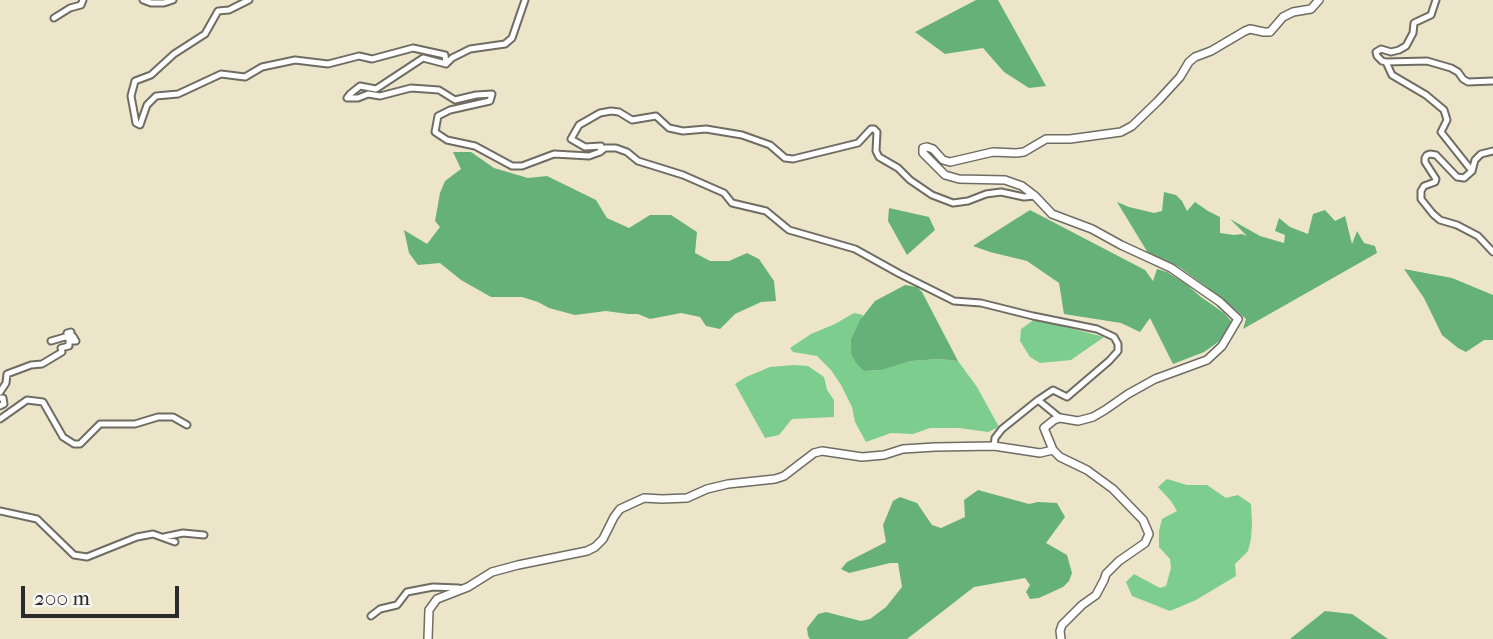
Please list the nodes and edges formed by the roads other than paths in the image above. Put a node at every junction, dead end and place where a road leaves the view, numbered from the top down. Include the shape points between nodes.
1 (83, 0) edge
2 (143, 0) edge
3 (173, 0) edge
4 (249, 0) edge
5 (525, 0) edge
6 (1320, 0) edge
7 (1436, 0) edge
8 (54, 18) dead end
9 (1386, 62) junction
10 (446, 64) junction
11 (1493, 82) edge
12 (1493, 151) edge
13 (600, 152) junction
14 (1472, 171) junction
15 (1035, 196) junction
16 (1493, 252) edge
17 (51, 341) dead end
18 (0, 391) edge
19 (0, 398) edge
20 (1038, 400) junction
21 (0, 406) edge
22 (0, 412) edge
23 (8, 414) junction
24 (1060, 418) junction
25 (0, 419) edge
26 (187, 425) dead end
27 (994, 446) junction
28 (1052, 450) junction
29 (0, 511) edge
30 (204, 535) dead end
31 (164, 537) junction
32 (175, 542) dead end
33 (463, 588) junction
34 (371, 616) dead end
35 (428, 639) edge
36 (1061, 639) edge

1 - 8 street
2 - 3 street
4 - 10 street via 218,11 205,34 151,75 135,81 131,96 136,123 140,125 147,105 156,96 178,94 221,74 245,77 262,67 295,60 328,64 413,48 445,55
5 - 10 street via 512,38 505,44 471,49
6 - 15 main road via 1311,9 1283,18 1270,32 1250,29 1195,57 1158,101 1121,132 1046,139 1024,152 993,152 950,162 933,149 923,148 945,175 1005,180
7 - 9 street via 1431,15 1414,23 1406,46 1391,52 1377,50 1377,56
9 - 11 street via 1427,61 1451,68 1468,82
9 - 14 street via 1392,75 1444,110 1447,120 1441,132
10 - 13 street via 422,58 376,89 360,86 347,98 411,88 439,90 455,100 492,94 490,101 438,116 435,132 512,166 554,154 589,156
12 - 14 street via 1480,154
13 - 15 street via 601,146 585,147 571,139 579,125 611,111 632,120 656,116 669,128 682,131 706,129 742,135 793,159 858,143 874,129 879,157 932,195 953,203 1001,192
13 - 20 street via 616,148 638,161 683,175 724,193 732,203 766,211 789,230 855,249 954,301 1097,329 1114,337 1118,351 1067,397 1053,390
14 - 16 street via 1464,178 1457,177 1430,153 1425,158 1436,179 1423,186 1421,199 1440,220 1478,236
15 - 24 main road via 1052,214 1171,268 1238,319 1222,346 1207,360 1155,379 1093,417 1078,421
17 - 18 street via 73,335 76,341 69,341 62,352 42,364 7,374
19 - 21 street via 5,404
20 - 24 street
20 - 27 street via 1002,429
22 - 23 street
23 - 25 street
23 - 26 street via 27,400 43,402 63,437 74,444 80,444 100,424 173,417
24 - 28 main road via 1044,428
27 - 28 main road via 1040,453
27 - 33 main road via 903,449 862,457 822,451 775,479 728,484 687,498 644,498 620,509 603,539 587,551 492,572
28 - 36 main road via 1113,489 1143,520 1149,534 1145,543 1106,574 1096,595 1062,625
29 - 31 street via 37,519 74,555 87,557 136,537
30 - 31 street
31 - 32 street
33 - 34 street via 412,590 397,605
33 - 35 main road via 432,604

